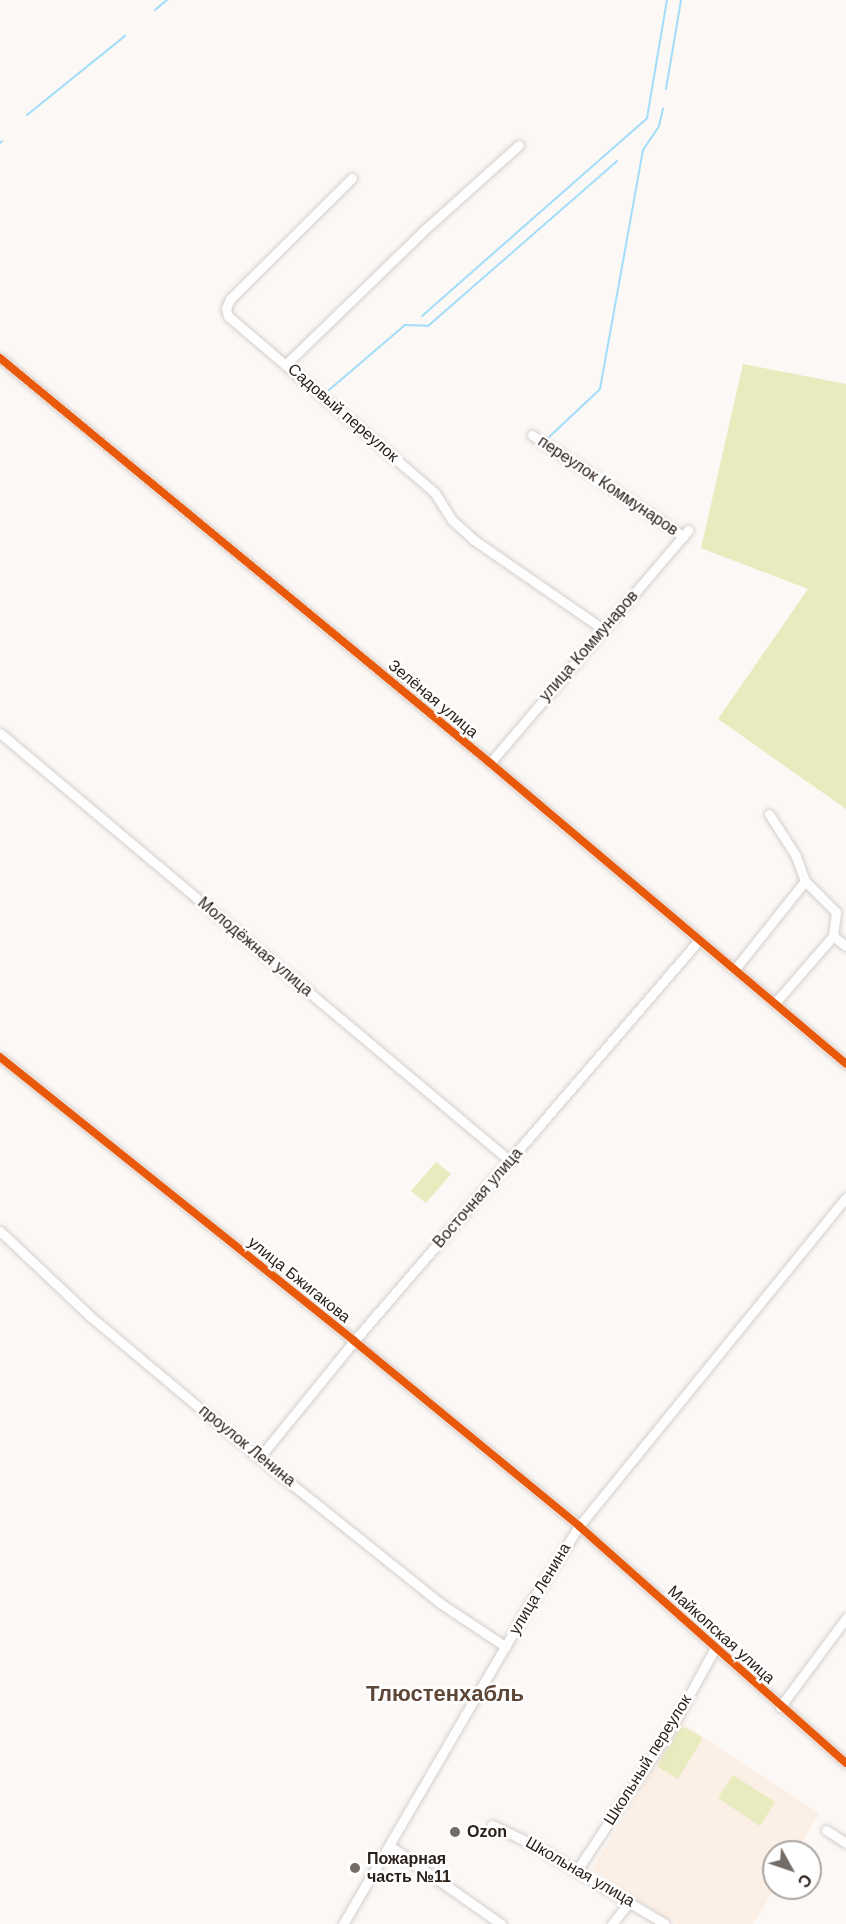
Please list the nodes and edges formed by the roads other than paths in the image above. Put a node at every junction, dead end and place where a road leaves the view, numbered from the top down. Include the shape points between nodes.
1 (519, 145) dead end
2 (352, 178) dead end
3 (0, 358) edge
4 (286, 364) junction
5 (532, 435) dead end
6 (686, 533) joint
7 (603, 629) junction
8 (0, 733) edge
9 (490, 763) junction
10 (769, 814) dead end
11 (805, 881) junction
12 (834, 936) junction
13 (699, 940) junction
14 (846, 946) edge
15 (735, 969) junction
16 (775, 1003) junction
17 (0, 1058) edge
18 (846, 1064) edge
19 (510, 1161) junction
20 (846, 1198) edge
21 (0, 1231) edge
22 (354, 1341) junction
23 (260, 1458) junction
24 (579, 1526) junction
25 (846, 1618) edge
26 (506, 1647) junction
27 (715, 1648) junction
28 (780, 1707) junction
29 (846, 1763) edge
30 (492, 1825) dead end
31 (826, 1830) dead end
32 (846, 1843) edge
33 (390, 1846) junction
34 (577, 1870) junction
35 (630, 1901) junction
36 (343, 1924) edge
37 (501, 1924) edge
38 (612, 1924) edge
39 (665, 1924) edge

1 - 4 street via 422,232
2 - 4 street, Садовый переулок via 230,299 226,308 228,316
3 - 9 street, Зелёная улица
4 - 7 street, Садовый переулок via 435,493 452,520 474,540
5 - 6 street, переулок Коммунаров
6 - 7 street, улица Коммунаров
7 - 9 street, улица Коммунаров
8 - 19 street, Молодёжная улица
9 - 13 street, Зелёная улица
10 - 11 street via 796,856
11 - 12 street via 836,912
11 - 15 street
12 - 14 street
12 - 16 street
13 - 15 street, Зелёная улица
13 - 19 street, Восточная улица
15 - 16 street, Зелёная улица
16 - 18 street, Зелёная улица
17 - 22 street, улица Бжигакова
19 - 22 street, Восточная улица
20 - 24 street, улица Ленина
21 - 23 street, проулок Ленина via 90,1317
22 - 23 street, Восточная улица
22 - 24 street, улица Бжигакова
23 - 26 street, проулок Ленина via 440,1603
24 - 26 street, улица Ленина
24 - 27 street, Майкопская улица
25 - 28 street
26 - 33 street, улица Ленина
27 - 28 street, Майкопская улица
27 - 34 street, Школьный переулок via 669,1732
28 - 29 street, Майкопская улица
30 - 34 street, Школьная улица
31 - 32 street
33 - 36 street, улица Ленина
33 - 37 street
34 - 35 street, Школьная улица
35 - 38 street
35 - 39 street, Школьная улица

